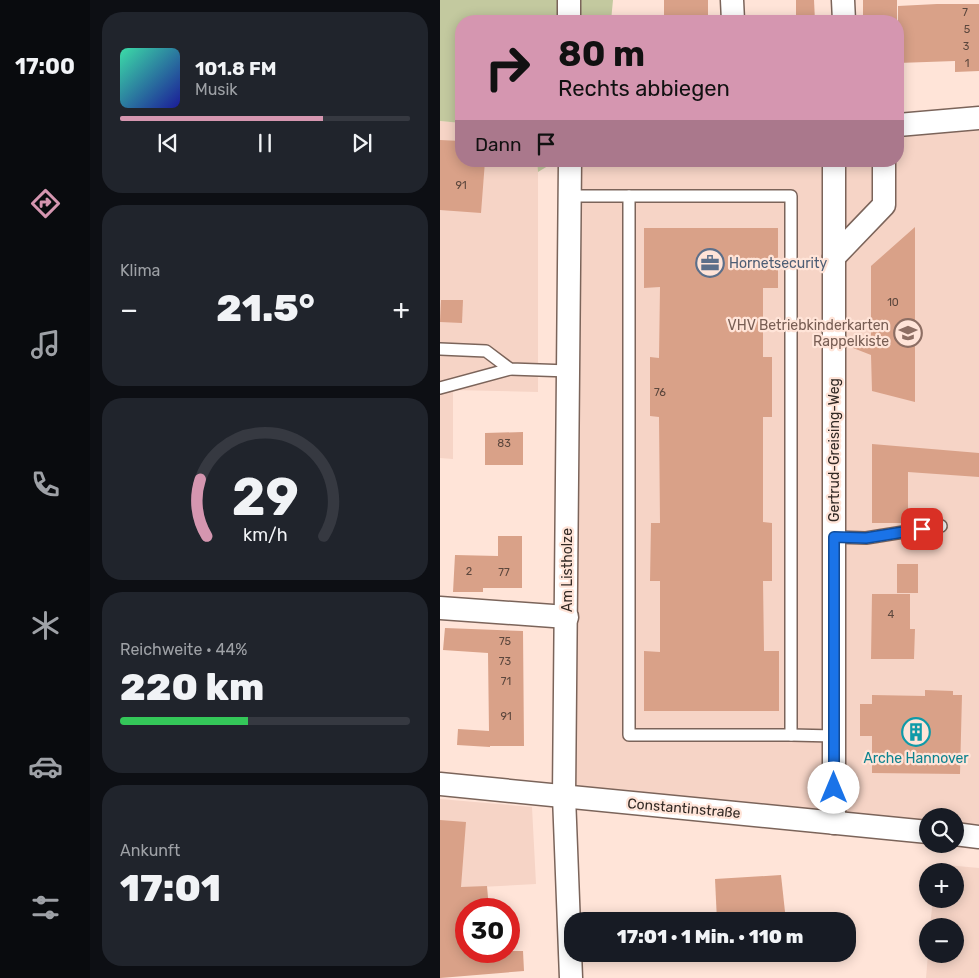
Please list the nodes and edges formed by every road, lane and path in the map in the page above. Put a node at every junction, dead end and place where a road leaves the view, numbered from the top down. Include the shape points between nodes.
1 (569, 0) edge
2 (732, 0) edge
3 (843, 0) edge
4 (570, 15) edge
5 (733, 15) edge
6 (844, 15) edge
7 (979, 118) edge
8 (904, 124) edge
9 (570, 167) edge
10 (834, 167) edge
11 (884, 167) edge
12 (570, 196) junction
13 (629, 196) junction
14 (834, 257) junction
15 (440, 349) edge
16 (510, 369) junction
17 (568, 371) junction
18 (440, 388) edge
19 (941, 526) dead end
20 (834, 537) junction
21 (440, 608) edge
22 (567, 617) junction
23 (791, 736) junction
24 (834, 736) junction
25 (440, 784) edge
26 (564, 796) junction
27 (834, 823) junction
28 (919, 831) edge
29 (964, 835) edge
30 (979, 837) edge
31 (571, 978) edge

1 - 4 street
2 - 5 street
3 - 6 street
7 - 8 street
9 - 12 street, Am Listholze
10 - 14 street, Gertrud-Greising-Weg
11 - 14 street via 884,205
12 - 13 lane
12 - 17 street, Am Listholze
13 - 23 lane via 629,735
13 - 23 lane via 791,196
14 - 20 street, Gertrud-Greising-Weg
15 - 16 lane via 486,351
16 - 17 lane
16 - 18 lane
17 - 22 street, Am Listholze
19 - 20 lane via 866,538
20 - 24 street, Gertrud-Greising-Weg
21 - 22 street
22 - 26 street, Am Listholze
23 - 24 lane
24 - 27 street, Gertrud-Greising-Weg
25 - 26 street, Constantinstraße
26 - 27 street, Constantinstraße
26 - 31 street, Am Listholze
27 - 28 street, Constantinstraße
29 - 30 street

